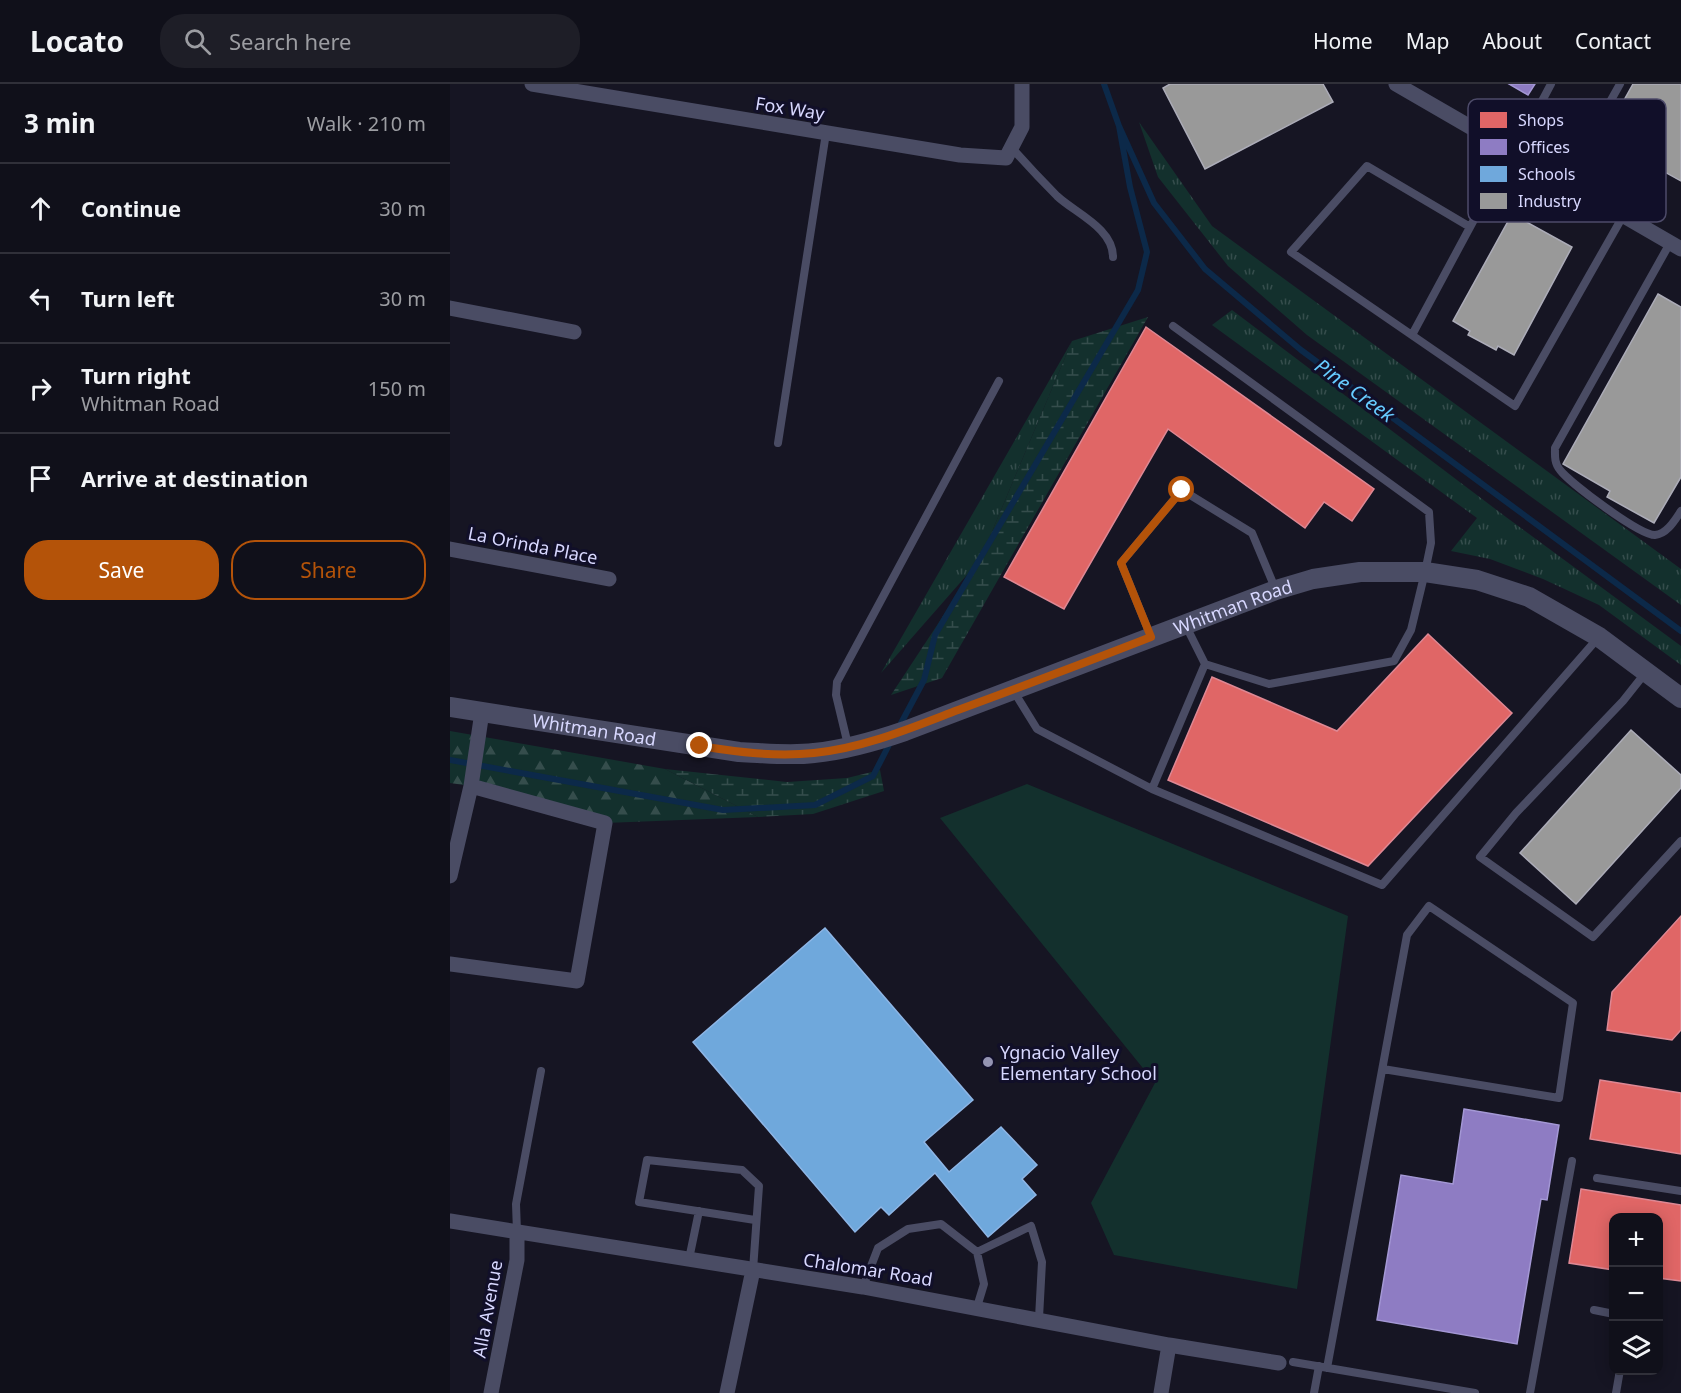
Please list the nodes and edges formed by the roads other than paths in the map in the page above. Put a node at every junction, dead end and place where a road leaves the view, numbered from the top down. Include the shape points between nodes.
1 (532, 84) edge
2 (1022, 84) edge
3 (1396, 84) edge
4 (1551, 84) edge
5 (1620, 84) edge
6 (1543, 99) edge
7 (1612, 99) edge
8 (1468, 126) edge
9 (826, 133) junction
10 (1009, 153) junction
11 (1473, 222) edge
12 (1620, 222) edge
13 (1633, 222) edge
14 (1470, 227) junction
15 (1675, 246) edge
16 (1113, 257) dead end
17 (450, 308) edge
18 (1173, 326) dead end
19 (574, 332) dead end
20 (1412, 335) junction
21 (999, 381) dead end
22 (778, 443) dead end
23 (1681, 511) edge
24 (450, 549) edge
25 (1425, 572) junction
26 (609, 579) dead end
27 (1276, 590) junction
28 (1185, 624) junction
29 (1151, 637) junction
30 (1599, 637) junction
31 (1205, 663) junction
32 (1646, 672) junction
33 (1013, 690) junction
34 (1681, 698) edge
35 (450, 707) edge
36 (482, 712) junction
37 (849, 747) junction
38 (471, 786) junction
39 (1152, 789) junction
40 (1681, 841) edge
41 (450, 876) edge
42 (450, 964) edge
43 (1383, 1069) junction
44 (541, 1071) dead end
45 (1572, 1161) dead end
46 (1597, 1178) dead end
47 (1681, 1191) edge
48 (699, 1211) junction
49 (755, 1220) junction
50 (450, 1221) edge
51 (517, 1233) junction
52 (977, 1252) junction
53 (689, 1259) junction
54 (753, 1270) junction
55 (862, 1287) junction
56 (976, 1307) junction
57 (1594, 1310) dead end
58 (1609, 1313) edge
59 (1039, 1318) junction
60 (1169, 1344) junction
61 (1286, 1362) joint
62 (1323, 1367) junction
63 (1619, 1375) edge
64 (492, 1393) edge
65 (727, 1393) edge
66 (1161, 1393) edge
67 (1314, 1393) edge
68 (1475, 1393) edge
69 (1530, 1393) edge
70 (1616, 1393) edge

1 - 9 street, Fox Way
2 - 10 street via 1022,127
3 - 8 street
4 - 6 lane
5 - 7 lane
9 - 10 street, Fox Way via 960,155
9 - 22 lane
10 - 16 lane via 1094,224 1113,248
11 - 14 lane
12 - 20 lane via 1515,406
13 - 15 street
14 - 20 lane
14 - 20 lane via 1367,166 1290,252
15 - 23 lane via 1555,448 1554,458 1558,468 1604,506 1654,535 1665,532
17 - 19 street
18 - 25 lane via 1429,512 1431,543
21 - 37 lane via 837,682 836,695
24 - 26 street, La Orinda Place
25 - 27 street, Whitman Road via 1360,572 1313,579
25 - 30 street, Whitman Road via 1477,580 1529,597
25 - 31 lane via 1411,630 1394,661 1269,684
27 - 28 street, Whitman Road
27 - 29 lane via 1252,533 1182,490 1121,563
28 - 29 street, Whitman Road
28 - 31 lane
29 - 33 street, Whitman Road
30 - 32 street, Whitman Road
30 - 39 lane via 1382,885
31 - 39 lane
32 - 34 street, Whitman Road
32 - 40 lane via 1480,857 1593,937
33 - 37 street, Whitman Road
33 - 39 lane via 1037,729
35 - 36 street, Whitman Road
36 - 37 street, Whitman Road via 739,752 814,753
36 - 38 street
38 - 41 street
38 - 42 street via 605,823 578,981
43 - 43 lane via 1407,935 1430,906 1573,1003 1559,1098
43 - 62 lane
44 - 51 lane via 516,1204
45 - 69 lane
46 - 47 lane
48 - 49 lane
48 - 49 lane via 639,1202 647,1160 742,1170 759,1186
48 - 53 lane
49 - 54 lane
50 - 51 street, Chalomar Road
51 - 53 street, Chalomar Road
51 - 64 street, Alla Avenue via 517,1260
52 - 55 lane via 941,1224 908,1229 878,1248
52 - 56 lane via 984,1284
52 - 59 lane via 1031,1226 1042,1262
53 - 54 street, Chalomar Road
54 - 55 street, Chalomar Road
54 - 65 street
55 - 56 street, Chalomar Road
56 - 59 street, Chalomar Road
57 - 58 lane
59 - 60 street, Chalomar Road
60 - 61 street, Chalomar Road
60 - 66 street
61 - 62 lane
62 - 67 lane
62 - 68 lane
63 - 70 lane

